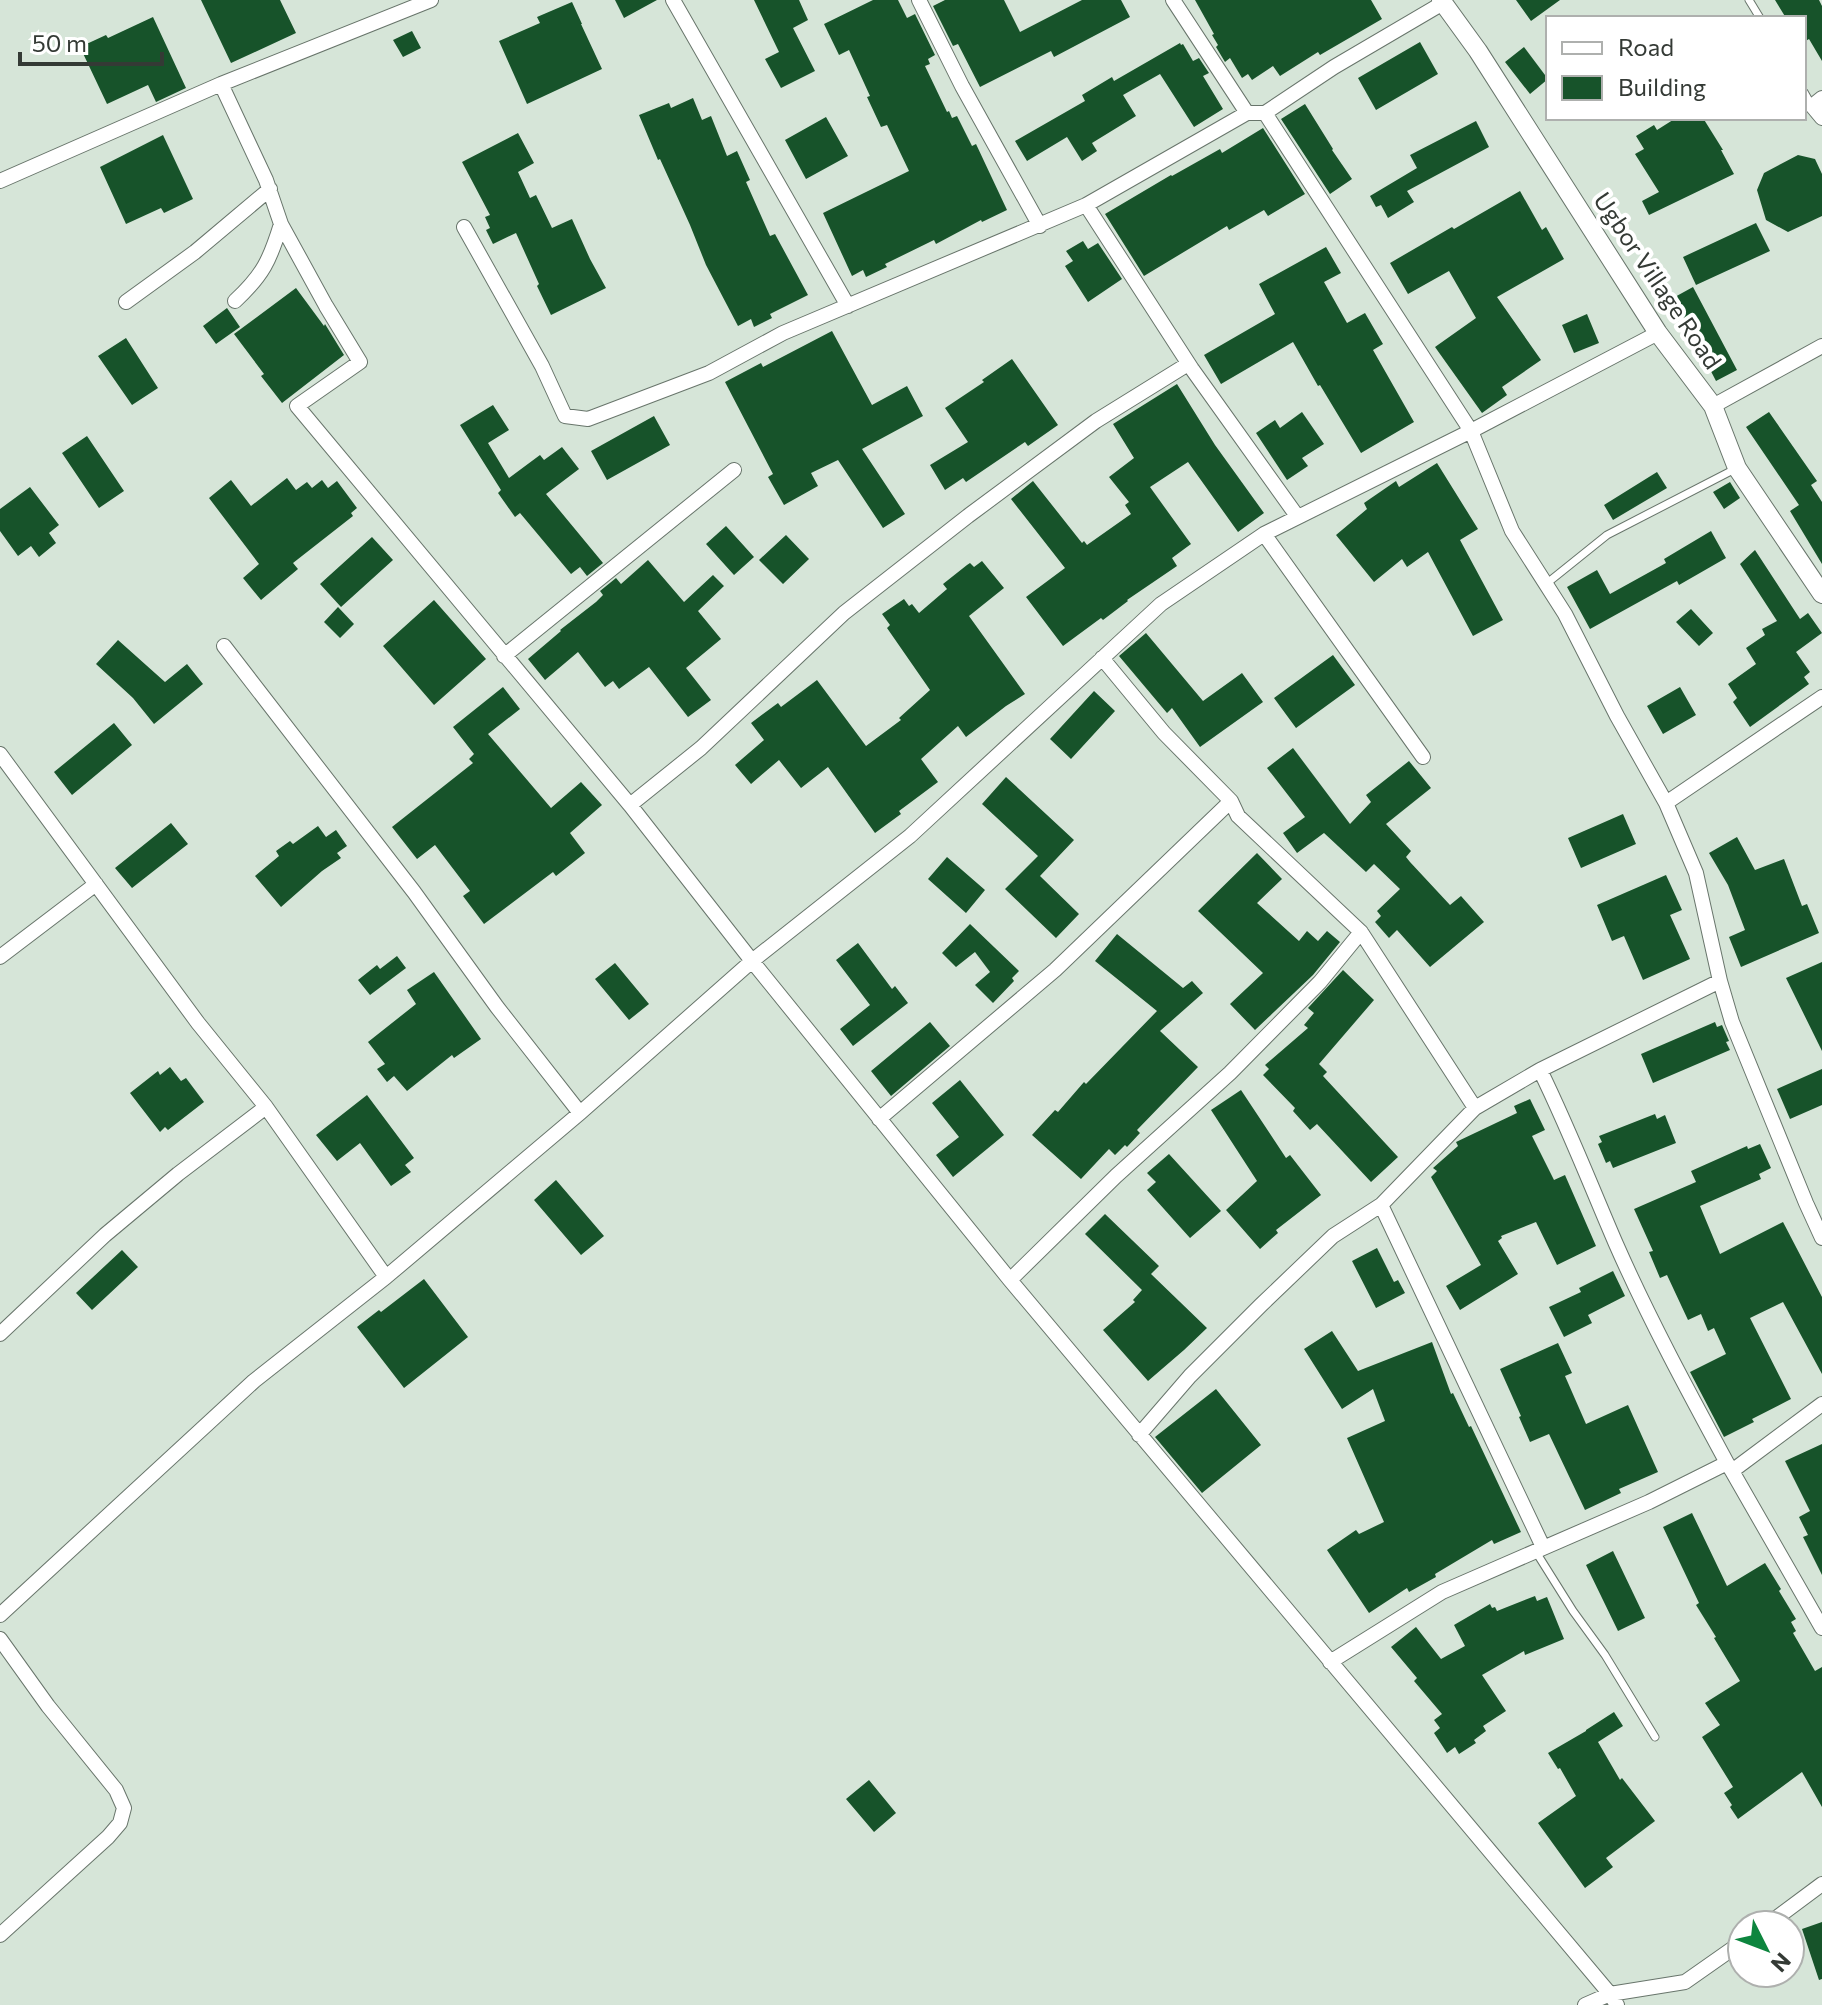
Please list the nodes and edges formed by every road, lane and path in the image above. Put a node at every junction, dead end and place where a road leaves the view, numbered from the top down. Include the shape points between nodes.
1 (431, 0) edge
2 (673, 0) edge
3 (919, 0) edge
4 (1173, 0) edge
5 (1442, 1) edge
6 (221, 84) junction
7 (1247, 113) junction
8 (1265, 113) junction
9 (0, 181) edge
10 (270, 189) junction
11 (1086, 205) junction
12 (281, 224) junction
13 (1040, 226) junction
14 (464, 227) dead end
15 (235, 301) dead end
16 (126, 302) dead end
17 (848, 306) junction
18 (1658, 333) junction
19 (1822, 346) edge
20 (1188, 364) junction
21 (1713, 406) junction
22 (1471, 431) junction
23 (1737, 468) junction
24 (734, 470) dead end
25 (1297, 516) junction
26 (1264, 534) junction
27 (1546, 584) junction
28 (1822, 594) edge
29 (224, 646) dead end
30 (504, 656) junction
31 (1102, 658) junction
32 (1822, 697) edge
33 (0, 754) edge
34 (1423, 757) dead end
35 (1231, 801) junction
36 (1666, 803) junction
37 (630, 805) junction
38 (96, 884) junction
39 (1361, 932) junction
40 (0, 957) edge
41 (752, 961) junction
42 (1720, 981) junction
43 (1540, 1070) junction
44 (266, 1107) junction
45 (1475, 1108) junction
46 (580, 1113) junction
47 (879, 1119) junction
48 (1381, 1205) junction
49 (1822, 1238) edge
50 (386, 1277) junction
51 (1010, 1280) junction
52 (0, 1334) edge
53 (1822, 1404) edge
54 (1139, 1435) junction
55 (1729, 1467) junction
56 (1539, 1549) junction
57 (0, 1615) edge
58 (1822, 1628) edge
59 (0, 1639) edge
60 (1330, 1662) junction
61 (1655, 1737) dead end
62 (1822, 1884) edge
63 (1788, 1909) edge
64 (0, 1935) edge
65 (1726, 1953) edge
66 (1614, 2000) edge
67 (1585, 2005) edge

1 - 6 street
2 - 17 street
3 - 13 street
4 - 7 street
5 - 8 street
5 - 18 street, Ugbor Village Road
6 - 9 street
6 - 10 street
7 - 8 street
7 - 11 street
8 - 22 street
10 - 12 street
10 - 16 street
11 - 13 street
11 - 20 street
12 - 15 street via 265,268
12 - 30 street via 360,362 297,406
13 - 17 street
14 - 17 street via 565,416 588,419 709,373
18 - 21 street, Ugbor Village Road
18 - 22 street
19 - 21 street
20 - 25 street
20 - 37 street via 1096,421 844,613 701,748
21 - 23 street, Ugbor Village Road
22 - 25 street
22 - 27 street via 1512,531
23 - 27 lane via 1607,535
23 - 28 street, Ugbor Village Road
24 - 30 street
25 - 26 street
26 - 31 street via 1161,604
26 - 34 street
27 - 36 street
29 - 46 street
30 - 37 street
31 - 35 street via 1164,733
31 - 41 street via 910,836
32 - 36 street
33 - 38 street
35 - 39 street via 1238,816
35 - 47 street via 1055,970
36 - 42 street via 1696,873
37 - 41 street
38 - 40 street
38 - 44 street
39 - 45 street
39 - 51 street via 1230,1073
41 - 46 street
41 - 47 street
42 - 43 street
42 - 49 street
43 - 45 street
43 - 55 street via 1617,1246
44 - 50 street
44 - 52 street via 105,1235
45 - 48 street
46 - 50 street
47 - 51 street
48 - 54 street via 1333,1236 1190,1376
48 - 56 street
50 - 57 street via 254,1381
51 - 54 street
53 - 55 street
54 - 60 street
55 - 56 street
55 - 58 street
56 - 60 street via 1442,1592
56 - 61 lane
59 - 64 street via 116,1790 124,1808 108,1837
60 - 66 street
62 - 63 street
65 - 66 street via 1685,1982
66 - 67 street

